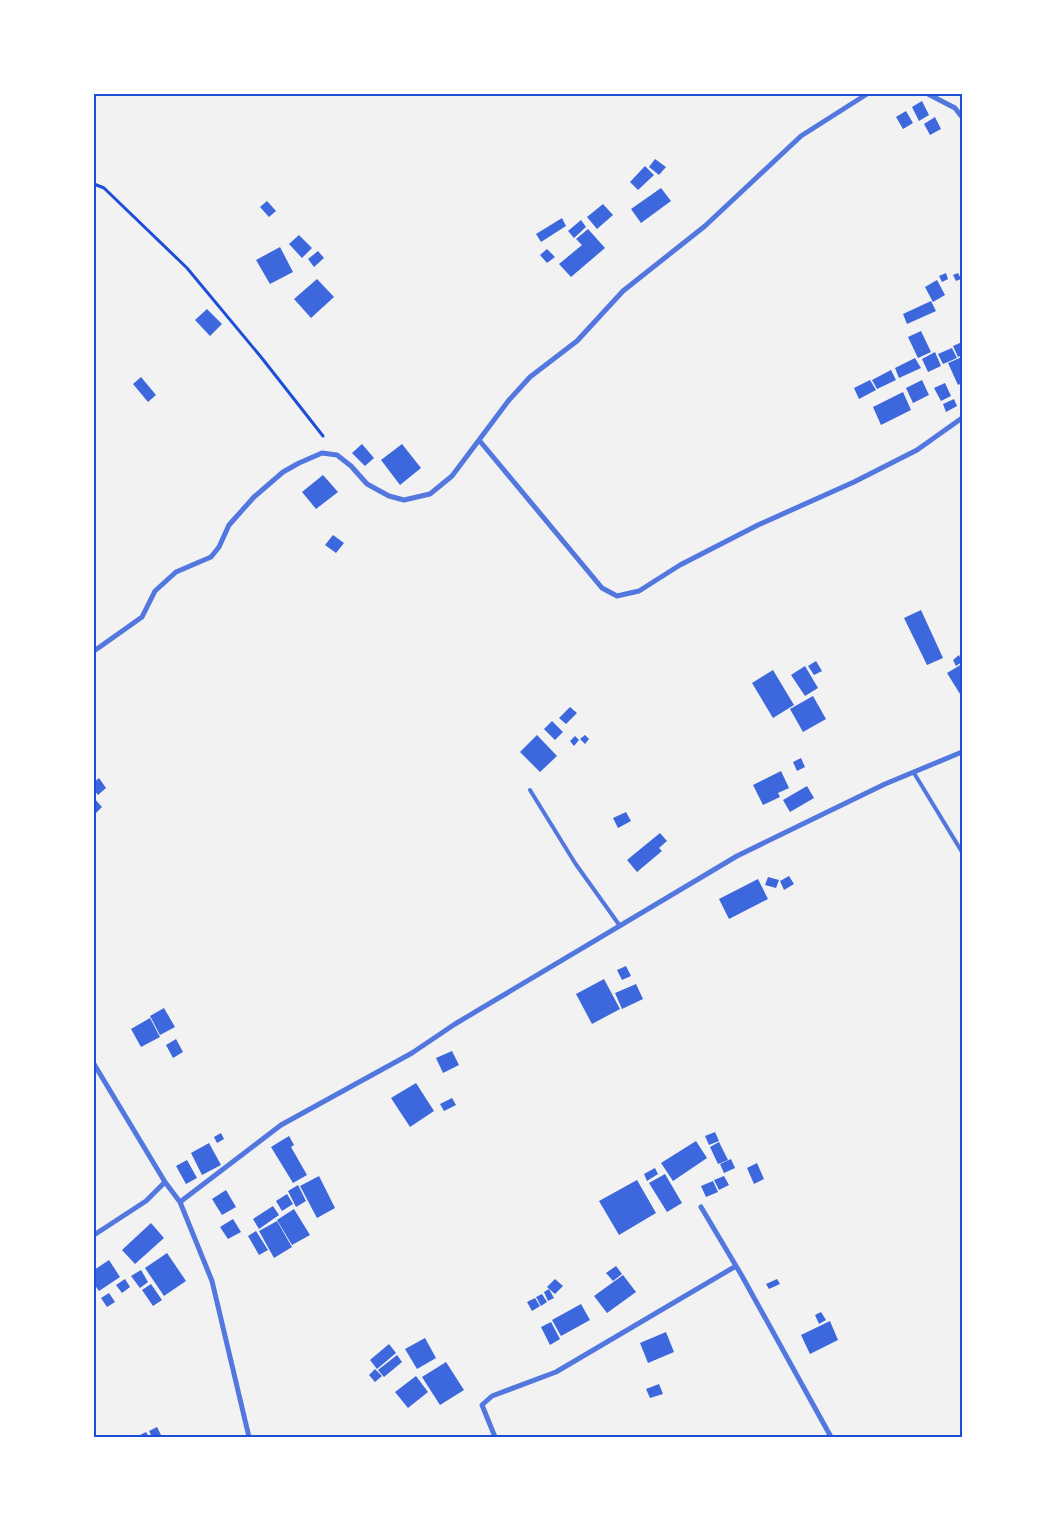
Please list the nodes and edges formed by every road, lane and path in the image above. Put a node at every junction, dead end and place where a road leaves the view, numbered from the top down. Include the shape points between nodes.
1 (867, 94) edge
2 (928, 94) edge
3 (962, 117) edge
4 (94, 184) edge
5 (962, 418) edge
6 (479, 440) junction
7 (338, 455) junction
8 (94, 652) edge
9 (962, 752) edge
10 (914, 772) junction
11 (530, 790) dead end
12 (962, 852) edge
13 (620, 926) junction
14 (94, 1064) edge
15 (165, 1182) junction
16 (180, 1202) junction
17 (700, 1207) dead end
18 (94, 1235) edge
19 (736, 1266) junction
20 (249, 1437) edge
21 (495, 1437) edge
22 (831, 1437) edge

1 - 6 street via 801,136 706,226 623,291 577,341 530,377
2 - 3 street via 955,108
4 - 7 path via 104,188 187,268
5 - 6 street via 917,450 680,565 639,591 617,596 602,588
6 - 7 street via 452,476 430,494 404,500 367,484
7 - 8 street via 322,453 283,472 229,525 219,547 210,557 176,572 155,591 142,616
9 - 10 street
10 - 12 lane
10 - 13 street via 737,856
11 - 13 lane via 575,863
13 - 16 street via 412,1053 281,1125
14 - 15 street
15 - 16 street
15 - 18 street via 146,1201
16 - 20 street via 212,1281
17 - 19 street
19 - 21 street via 556,1372 492,1396 482,1405
19 - 22 street

